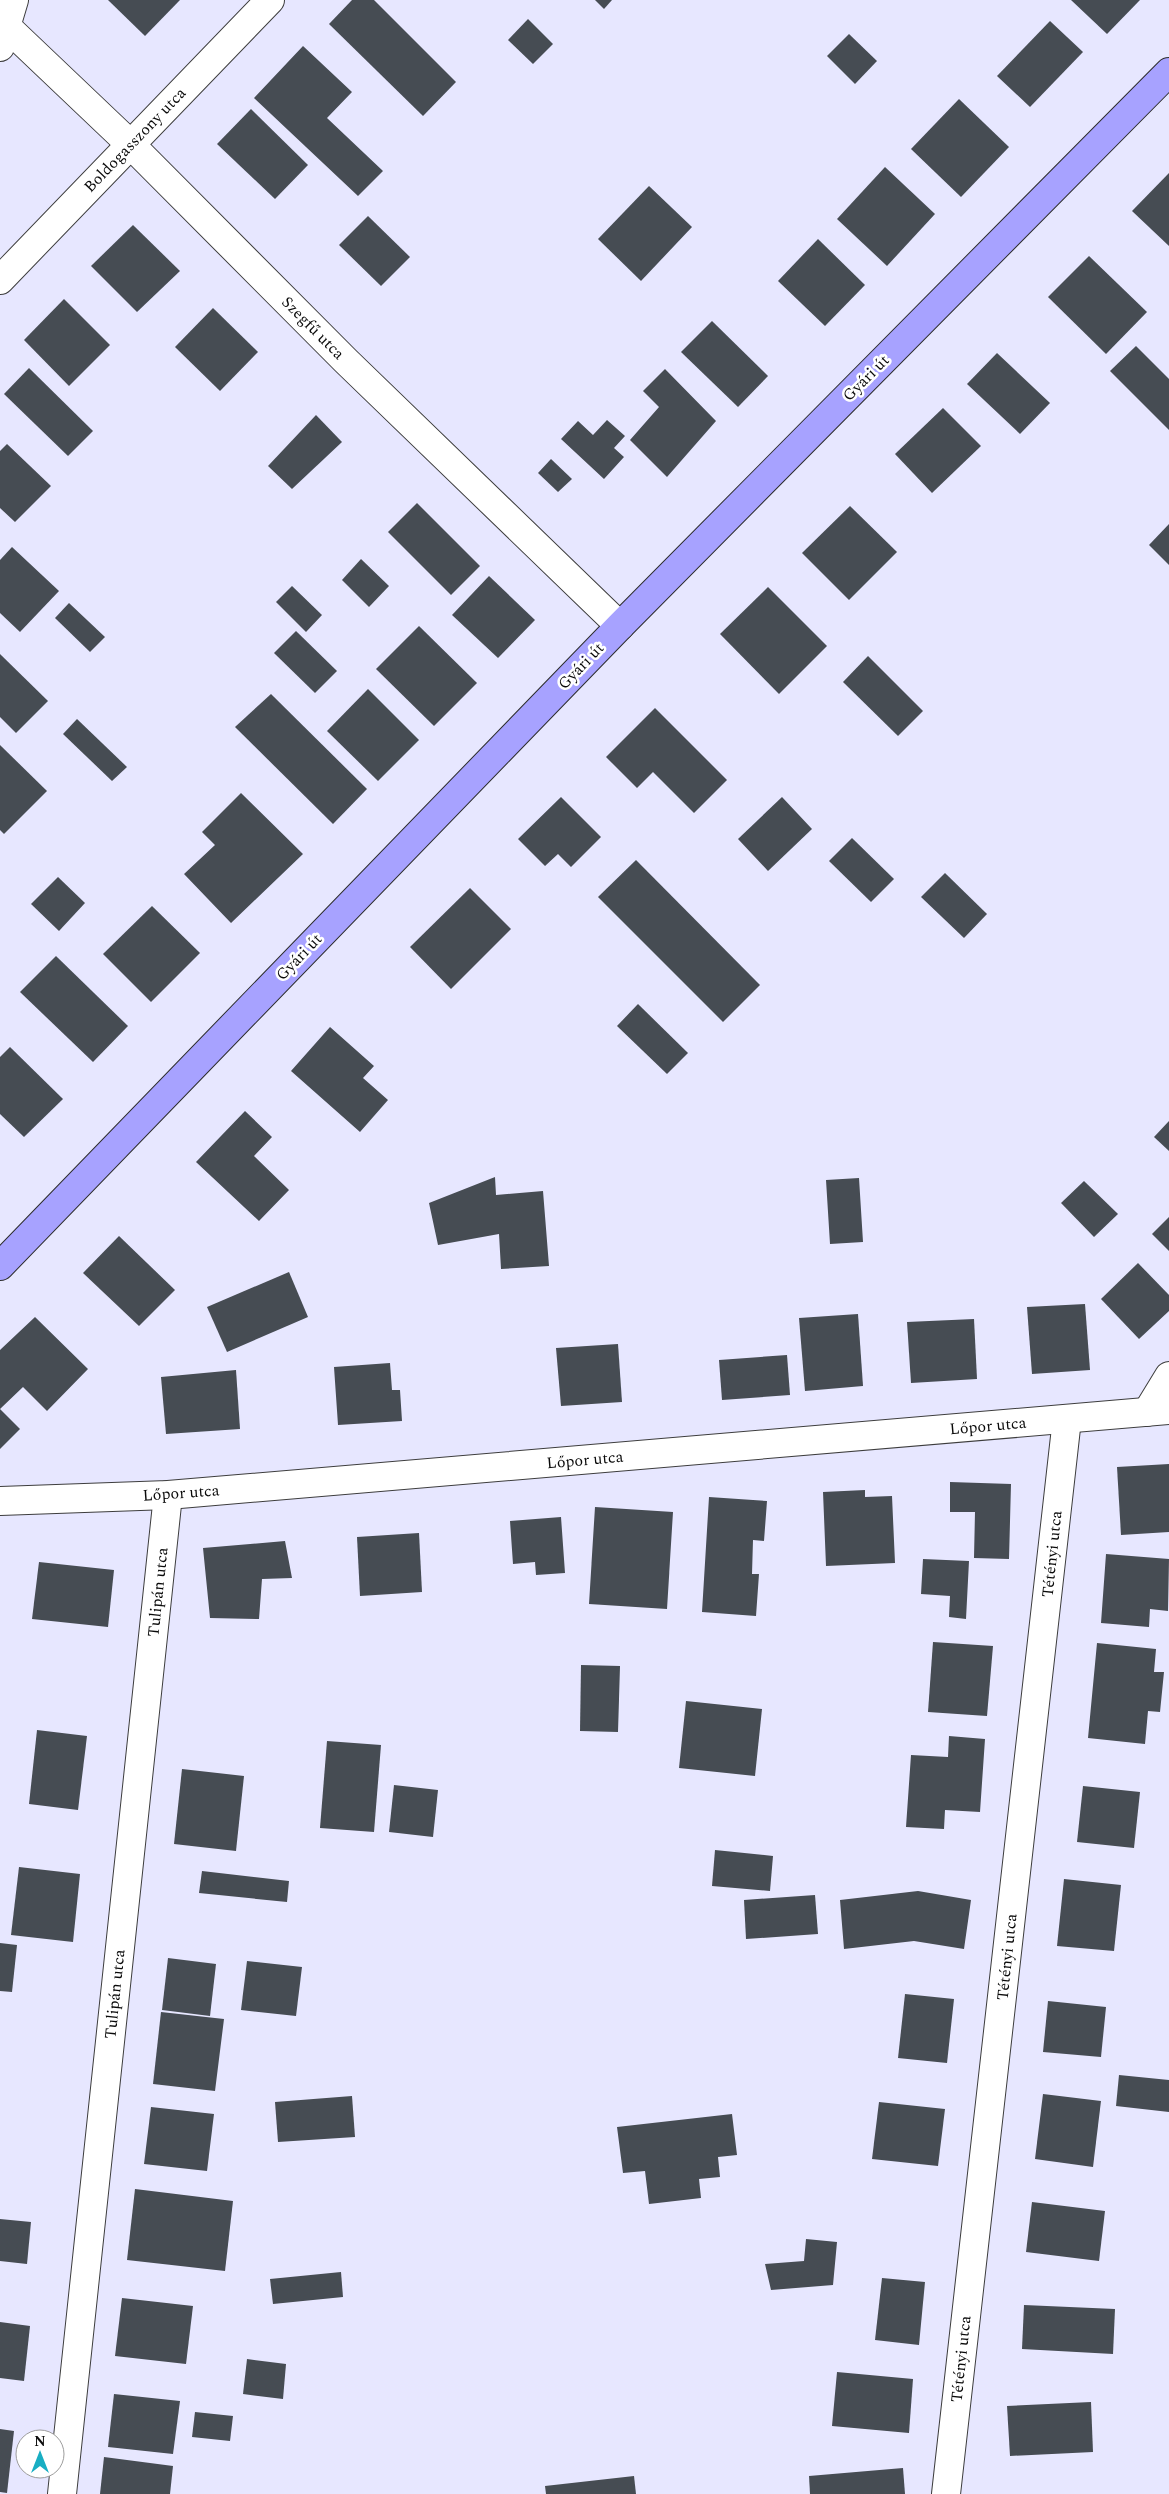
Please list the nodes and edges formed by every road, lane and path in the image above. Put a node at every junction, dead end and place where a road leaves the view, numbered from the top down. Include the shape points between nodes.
1 (14, 0) edge
2 (270, 0) edge
3 (4, 37) edge
4 (1169, 72) edge
5 (130, 144) junction
6 (0, 280) edge
7 (620, 626) junction
8 (0, 1266) edge
9 (1169, 1376) edge
10 (1158, 1411) edge
11 (1067, 1419) junction
12 (168, 1495) junction
13 (0, 1501) edge
14 (62, 2494) edge
15 (946, 2494) edge

1 - 3 street
2 - 5 street, Boldogasszony utca
3 - 5 street, Szegfű utca
4 - 7 street, Gyári út
5 - 6 street, Boldogasszony utca
5 - 7 street, Szegfű utca via 346,361
7 - 8 street, Gyári út
9 - 10 street
10 - 11 street, Lőpor utca
11 - 12 street, Lőpor utca
11 - 15 street, Tétényi utca
12 - 13 street, Lőpor utca
12 - 14 street, Tulipán utca

